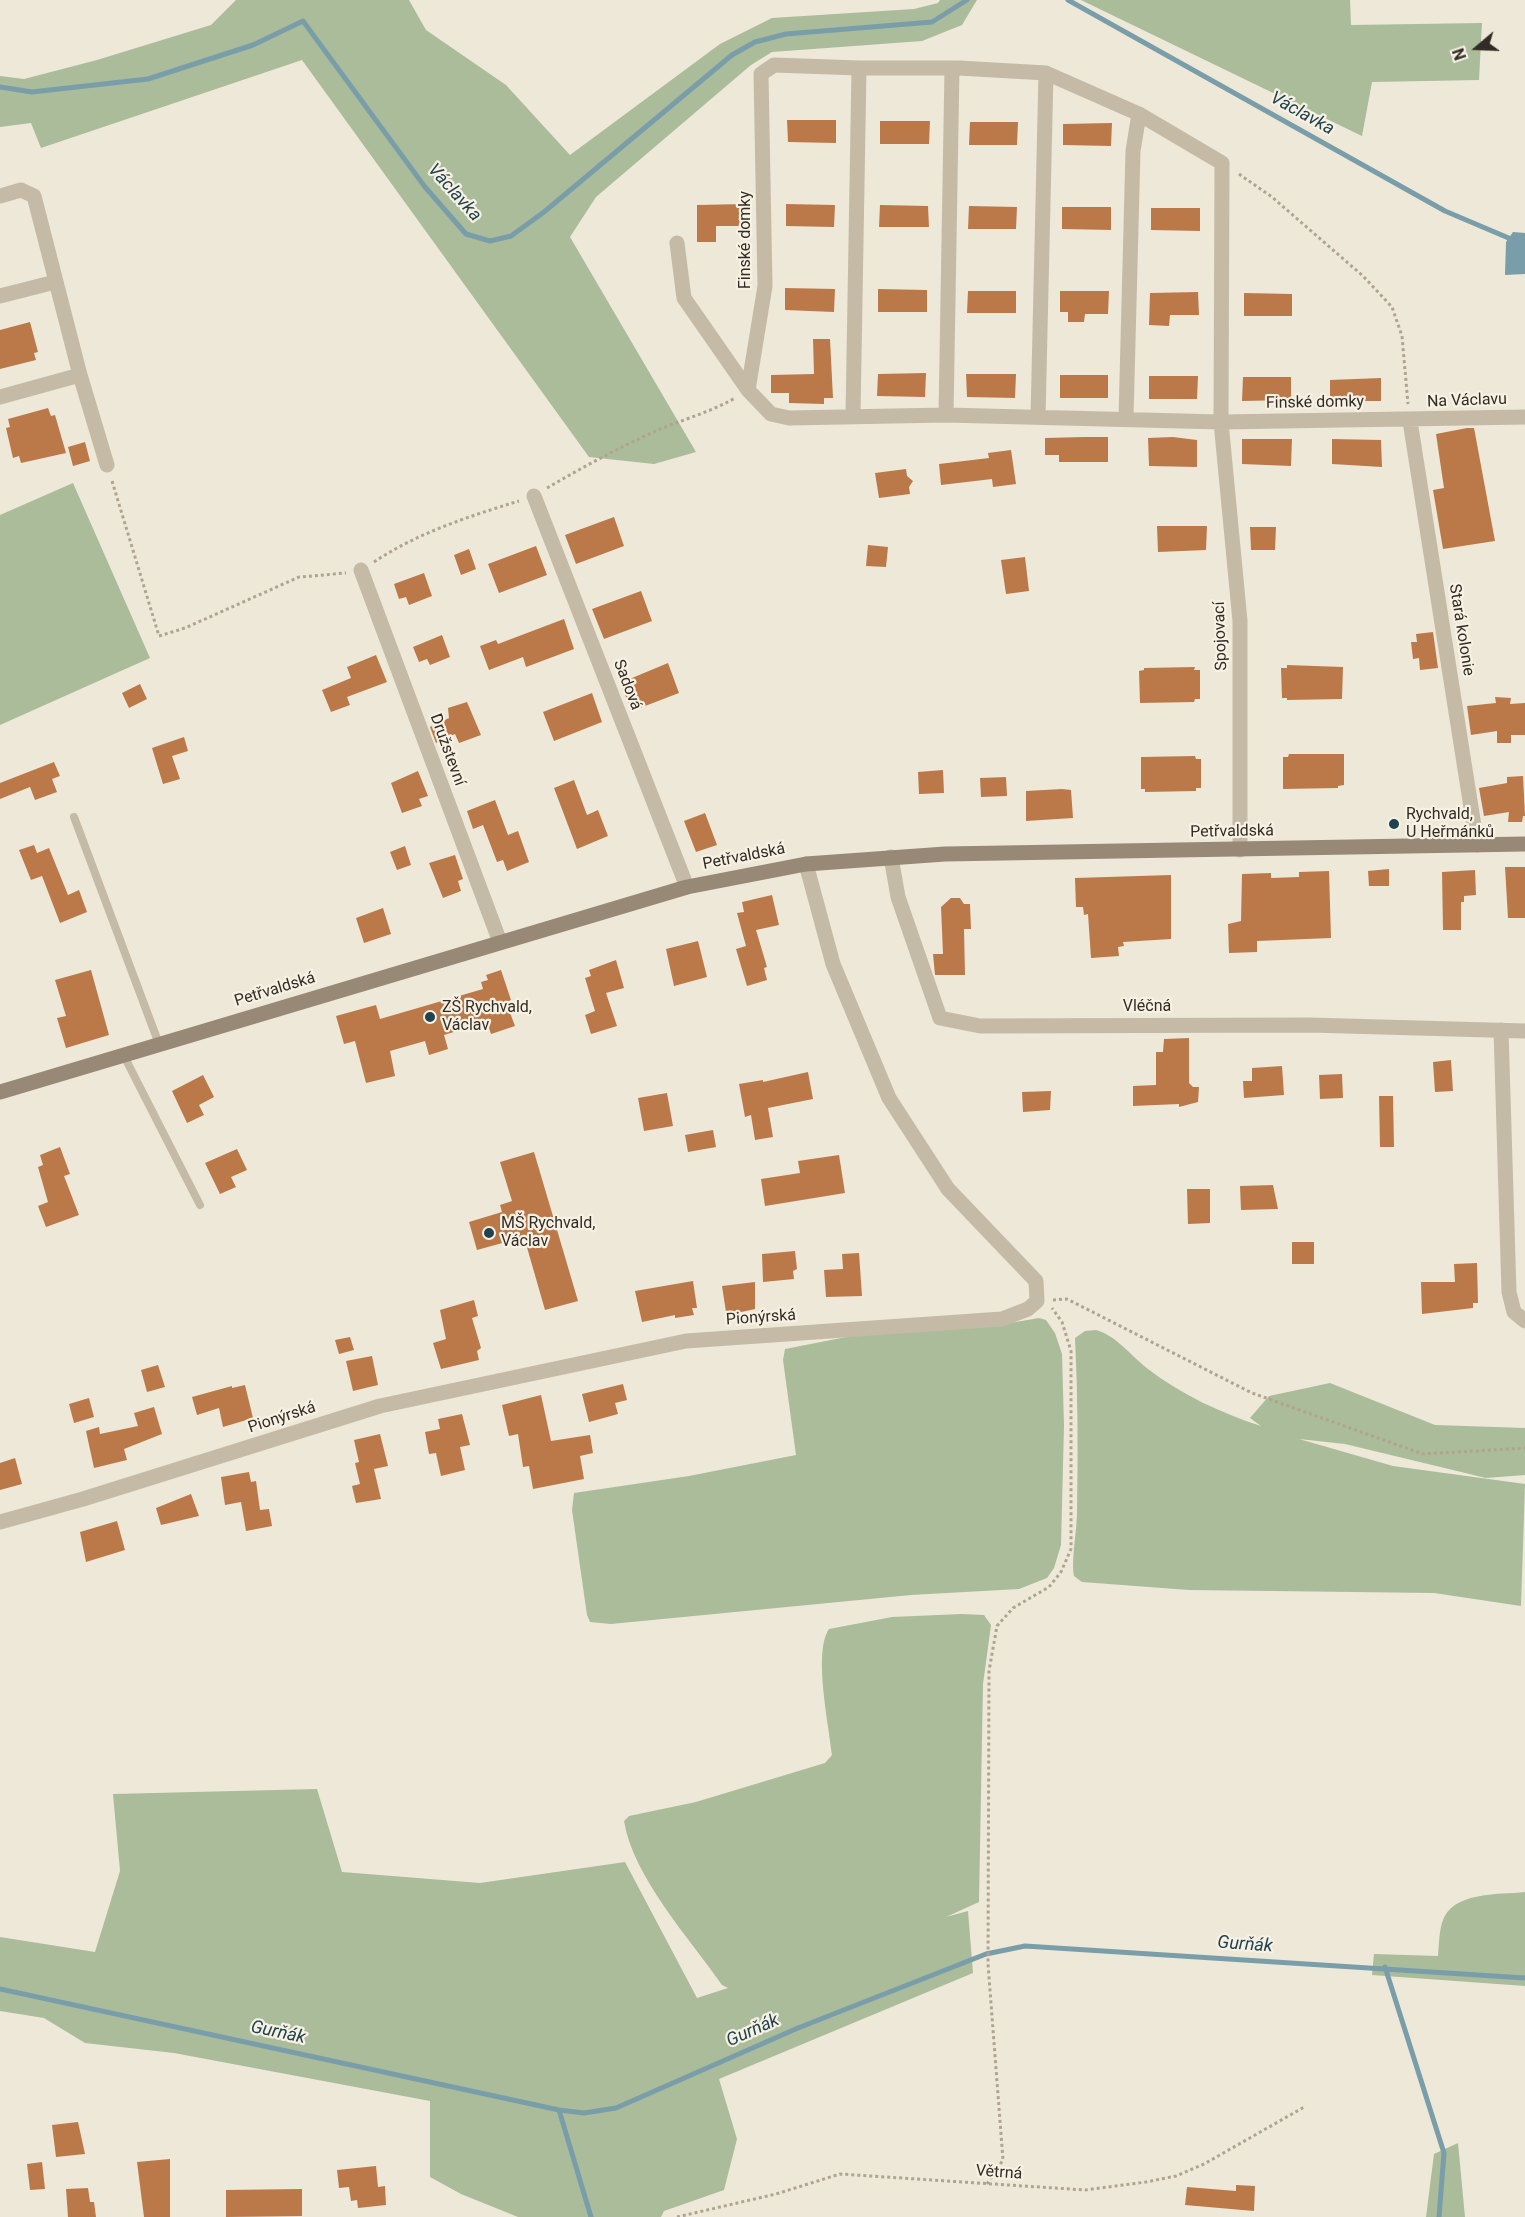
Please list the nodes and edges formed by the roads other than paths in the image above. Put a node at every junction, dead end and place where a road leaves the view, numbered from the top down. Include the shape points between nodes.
1 (859, 68) junction
2 (952, 68) junction
3 (1046, 73) junction
4 (1139, 114) junction
5 (0, 196) edge
6 (677, 243) dead end
7 (55, 282) junction
8 (0, 296) edge
9 (80, 375) junction
10 (747, 390) junction
11 (0, 396) edge
12 (853, 415) junction
13 (946, 415) junction
14 (1038, 417) junction
15 (1525, 417) edge
16 (1126, 418) junction
17 (1410, 421) junction
18 (1221, 422) junction
19 (107, 465) road end
20 (534, 496) road end
21 (361, 570) road end
22 (74, 817) dead end
23 (1525, 844) edge
24 (1477, 845) junction
25 (1240, 850) junction
26 (891, 857) junction
27 (806, 864) junction
28 (687, 887) junction
29 (500, 942) junction
30 (1501, 1030) junction
31 (1525, 1030) edge
32 (159, 1044) junction
33 (123, 1054) junction
34 (0, 1092) edge
35 (200, 1205) dead end
36 (1525, 1321) edge
37 (0, 1522) edge

1 - 2 street, Finské domky
1 - 10 street, Finské domky via 774,65 761,74 765,286
1 - 12 street
2 - 3 street, Finské domky
2 - 13 street
3 - 4 street, Finské domky
3 - 14 street
4 - 16 street via 1132,162
4 - 18 street, Finské domky via 1222,163
5 - 7 street via 21,190 34,196
6 - 10 street via 684,298
7 - 8 street
7 - 9 street
9 - 11 street
9 - 19 street
10 - 12 street, Finské domky via 771,414 789,418
12 - 13 street, Finské domky
13 - 14 street, Finské domky
14 - 16 street, Finské domky
15 - 17 street, Na Václavu
16 - 18 street, Finské domky
17 - 18 street, Finské domky
17 - 24 street, Stará kolonie
18 - 25 street, Spojovací via 1240,621
20 - 28 street, Sadová
21 - 29 street, Družstevní
22 - 32 lane
23 - 24 street, Petřvaldská
24 - 25 street, Petřvaldská
25 - 26 street, Petřvaldská
26 - 27 street, Petřvaldská
26 - 30 street, Vléčná via 898,897 940,1018 980,1026 1299,1025
27 - 28 street, Petřvaldská
27 - 37 street, Pionýrská via 833,964 889,1098 948,1189 1036,1281 1037,1301 1028,1309 1002,1319 686,1341 380,1406
28 - 29 street, Petřvaldská
29 - 32 street, Petřvaldská
30 - 31 street, Vléčná
30 - 36 street via 1509,1292 1514,1312
32 - 33 street, Petřvaldská
33 - 34 street, Petřvaldská
33 - 35 lane

